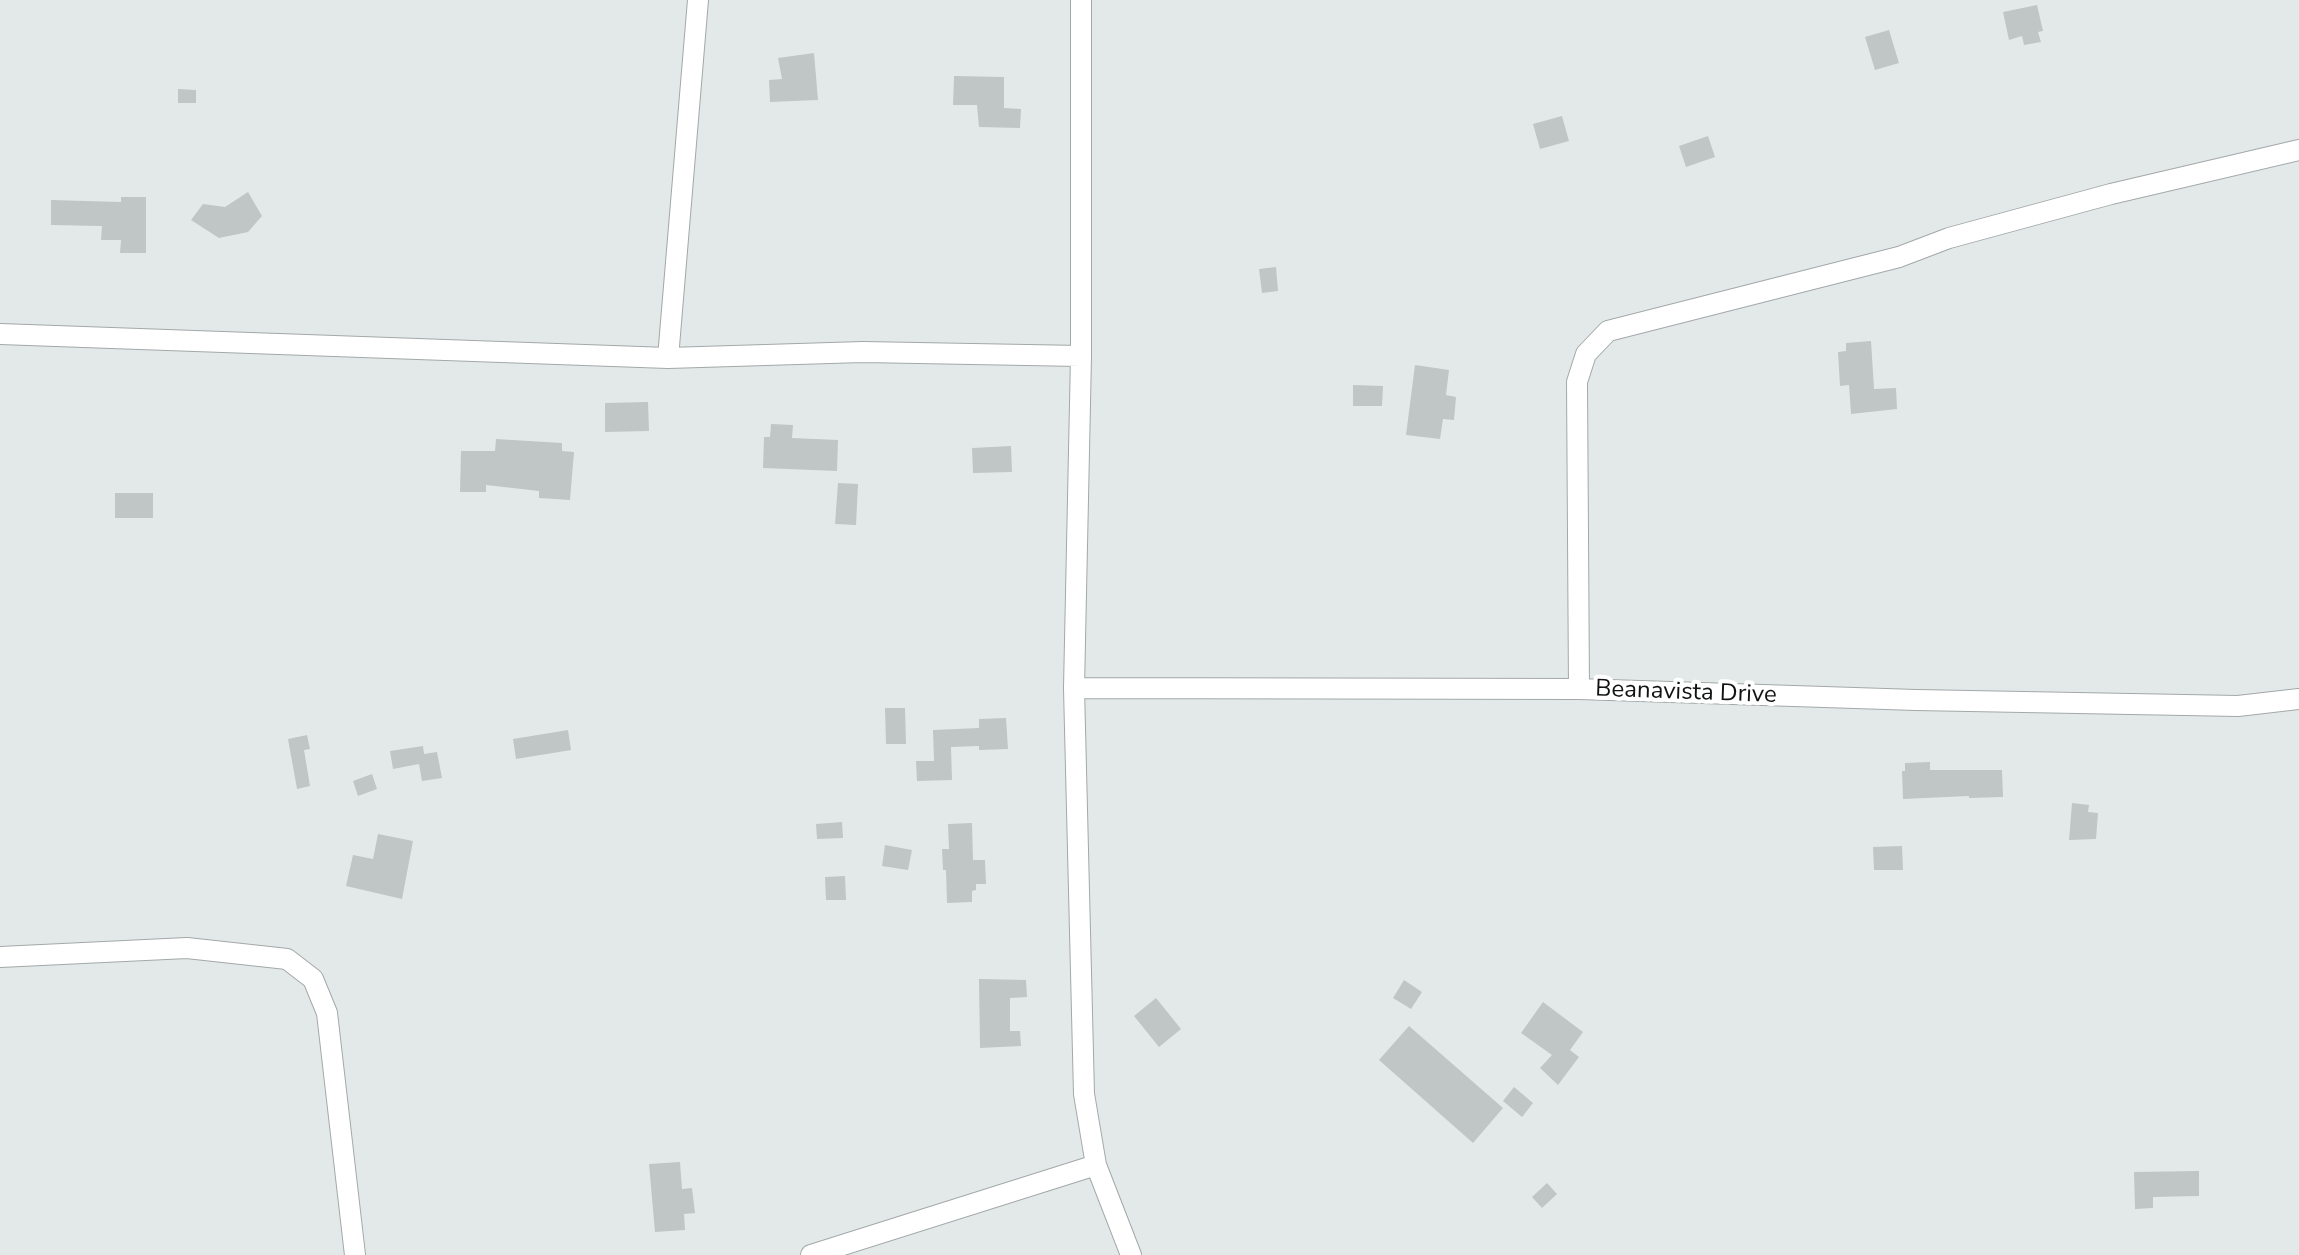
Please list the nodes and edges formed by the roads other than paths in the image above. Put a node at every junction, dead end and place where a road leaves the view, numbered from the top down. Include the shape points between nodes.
1 (698, 0) edge
2 (1081, 0) edge
3 (2299, 150) edge
4 (0, 334) edge
5 (1081, 356) junction
6 (668, 358) junction
7 (1074, 688) junction
8 (1579, 689) junction
9 (2299, 699) edge
10 (0, 957) edge
11 (1096, 1165) junction
12 (355, 1255) edge
13 (811, 1255) edge
14 (1131, 1255) edge

1 - 6 street
2 - 5 street
3 - 8 street via 2111,194 1899,257 1608,331 1586,354 1577,382
4 - 6 street
5 - 6 street via 863,352
5 - 7 street
7 - 8 street, Beanavista Drive
7 - 11 street via 1084,1094
8 - 9 street, Beanavista Drive via 2238,706
10 - 12 street via 187,948 287,959 313,979 327,1013
11 - 13 street
11 - 14 street

